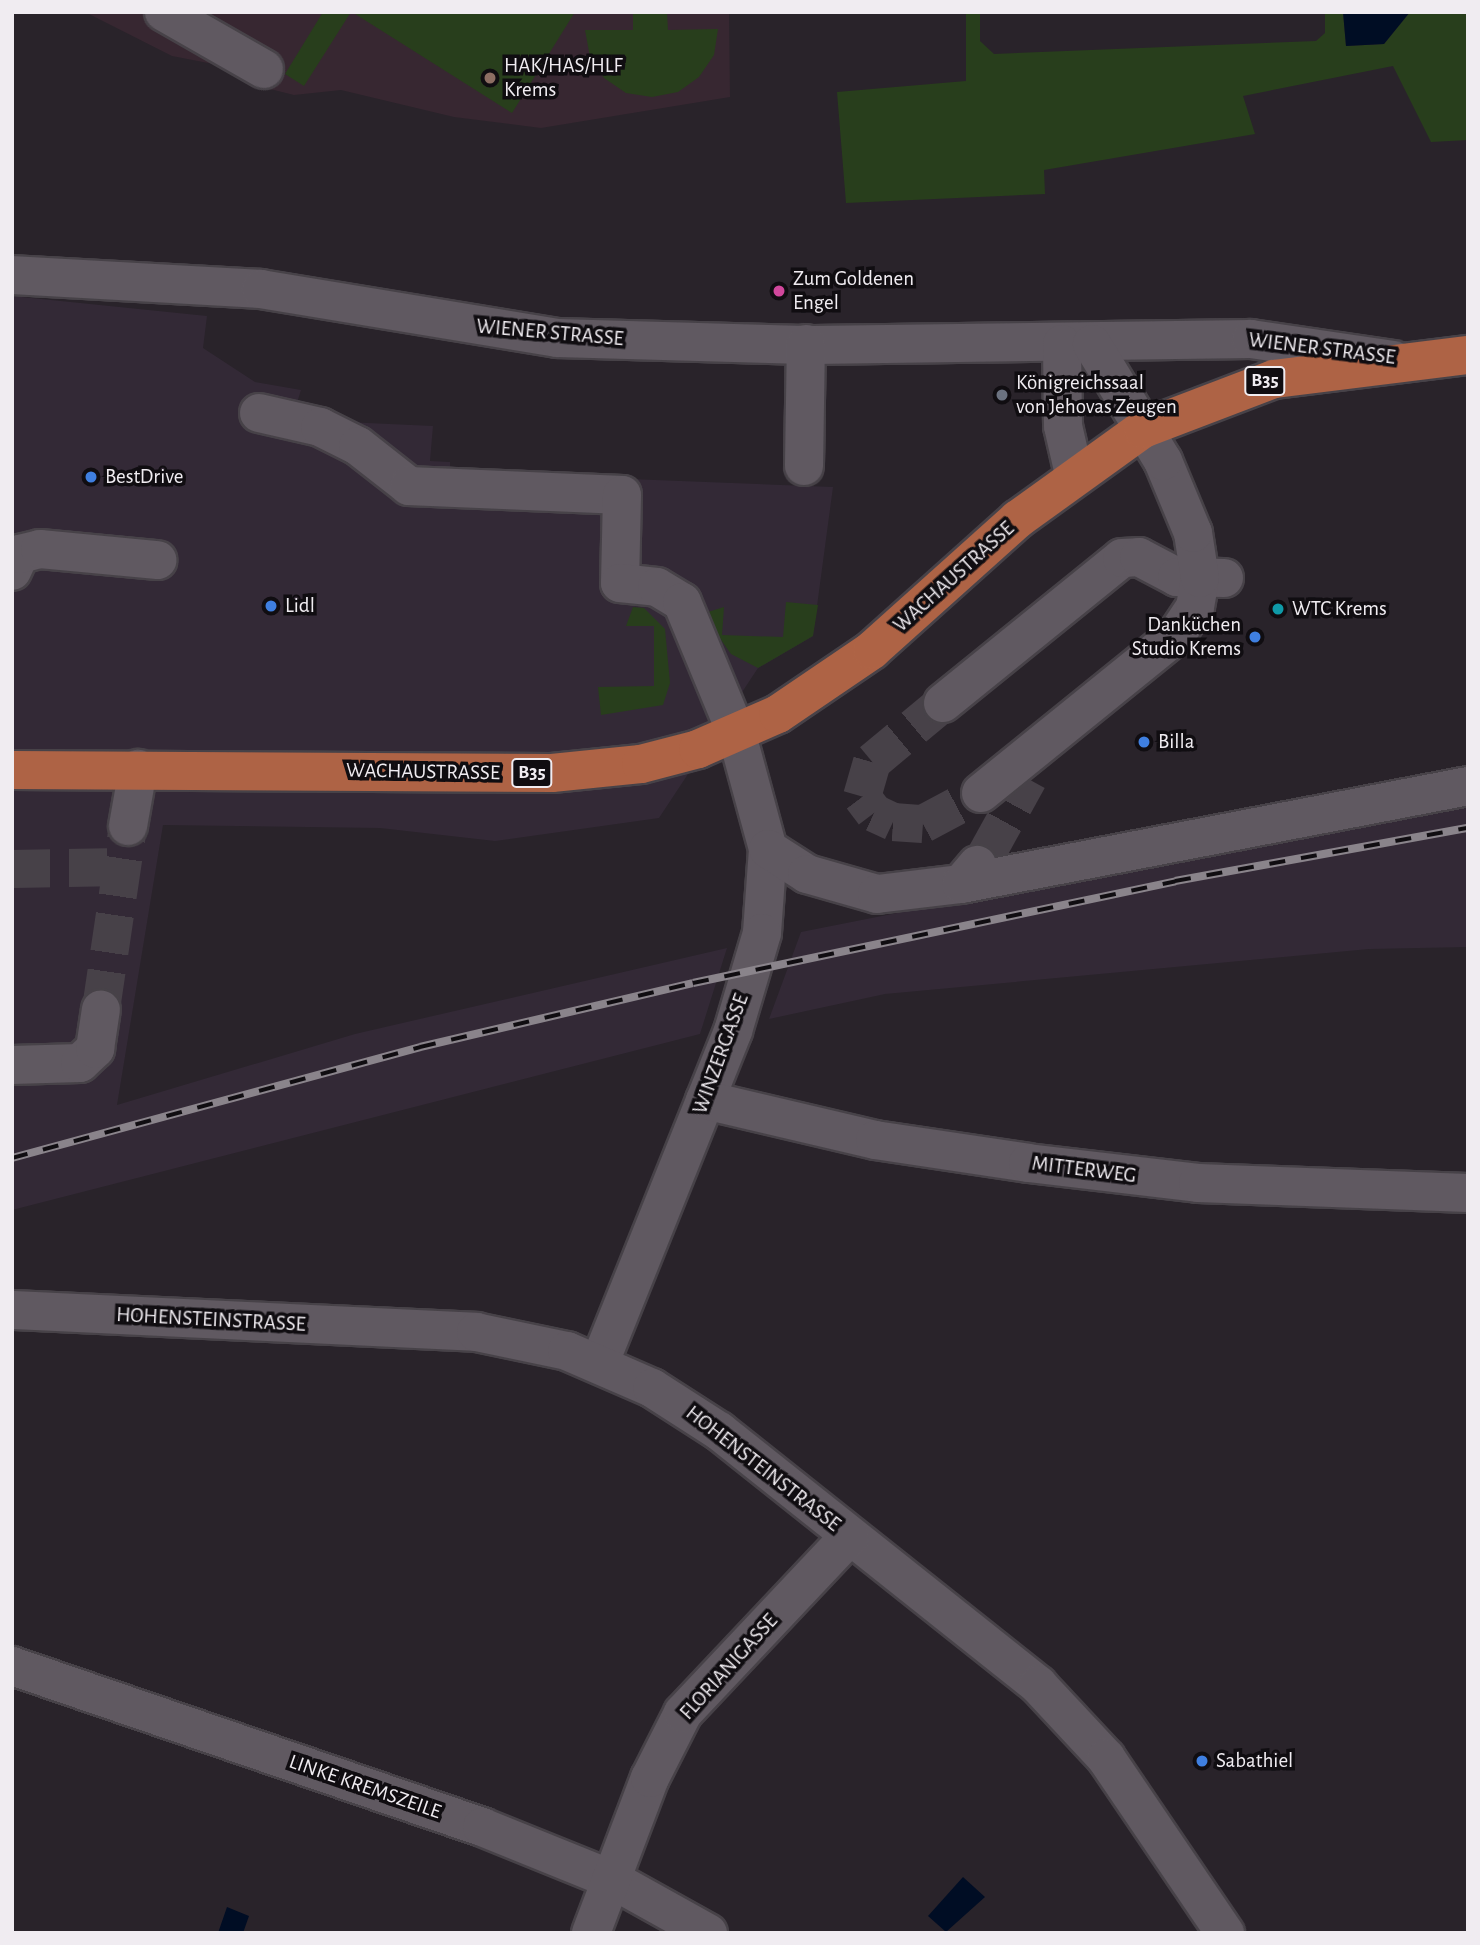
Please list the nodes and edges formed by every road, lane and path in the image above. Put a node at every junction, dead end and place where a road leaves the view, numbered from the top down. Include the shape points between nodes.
1 (164, 12) edge
2 (264, 69) dead end
3 (12, 275) edge
4 (806, 344) junction
5 (1077, 344) junction
6 (1468, 355) edge
7 (1393, 360) junction
8 (259, 413) dead end
9 (1143, 429) junction
10 (804, 466) dead end
11 (1074, 474) junction
12 (157, 560) dead end
13 (12, 570) edge
14 (1212, 578) junction
15 (943, 703) tunnel mouth
16 (737, 735) junction
17 (1048, 743) junction
18 (12, 769) edge
19 (138, 769) junction
20 (1028, 779) tunnel mouth
21 (1468, 786) edge
22 (981, 793) tunnel mouth
23 (128, 826) tunnel mouth
24 (768, 849) junction
25 (986, 855) tunnel mouth
26 (961, 884) junction
27 (101, 1009) tunnel mouth
28 (12, 1065) edge
29 (705, 1100) junction
30 (1468, 1193) edge
31 (12, 1310) edge
32 (600, 1362) junction
33 (849, 1536) junction
34 (12, 1666) edge
35 (611, 1879) junction
36 (591, 1933) edge
37 (708, 1933) edge
38 (1225, 1933) edge

1 - 2 street
3 - 4 street, WIENER STRASSE via 261,289 557,338
4 - 5 street, WIENER STRASSE
4 - 10 street
5 - 7 street, WIENER STRASSE via 1261,340
5 - 9 street
5 - 11 street via 1063,426
6 - 7 main road, WIENER STRASSE / B35
7 - 9 main road, WACHAUSTRASSE / B35 via 1274,379
8 - 16 street, WINZERGASSE via 339,436 409,486 622,495 620,583 657,587 682,602
9 - 11 main road, WACHAUSTRASSE / B35
9 - 14 street
11 - 16 main road, WACHAUSTRASSE / B35 via 872,650
12 - 13 street via 40,549 20,554
14 - 15 street via 1177,577 1139,557 1122,558
14 - 17 street via 1177,634
16 - 19 main road, WACHAUSTRASSE / B35 via 641,764 552,773
16 - 24 street, WINZERGASSE
17 - 20 street
17 - 22 street
18 - 19 main road, WACHAUSTRASSE / B35
19 - 23 street
21 - 26 street
24 - 26 street via 843,889 915,893
24 - 29 street, WINZERGASSE via 762,933
25 - 26 street
27 - 28 street via 95,1049 80,1063
29 - 30 street, MITTERWEG via 875,1140 1028,1163 1198,1183
29 - 32 street, WINZERGASSE
31 - 32 street, HOHENSTEINSTRASSE via 476,1332
32 - 33 street, HOHENSTEINSTRASSE via 708,1423
33 - 35 street, FLORIANIGASSE via 683,1713
33 - 38 street, HOHENSTEINSTRASSE via 1077,1722
34 - 35 street, LINKE KREMSZEILE via 482,1828
35 - 36 street, FLORIANIGASSE
35 - 37 street, LINKE KREMSZEILE

